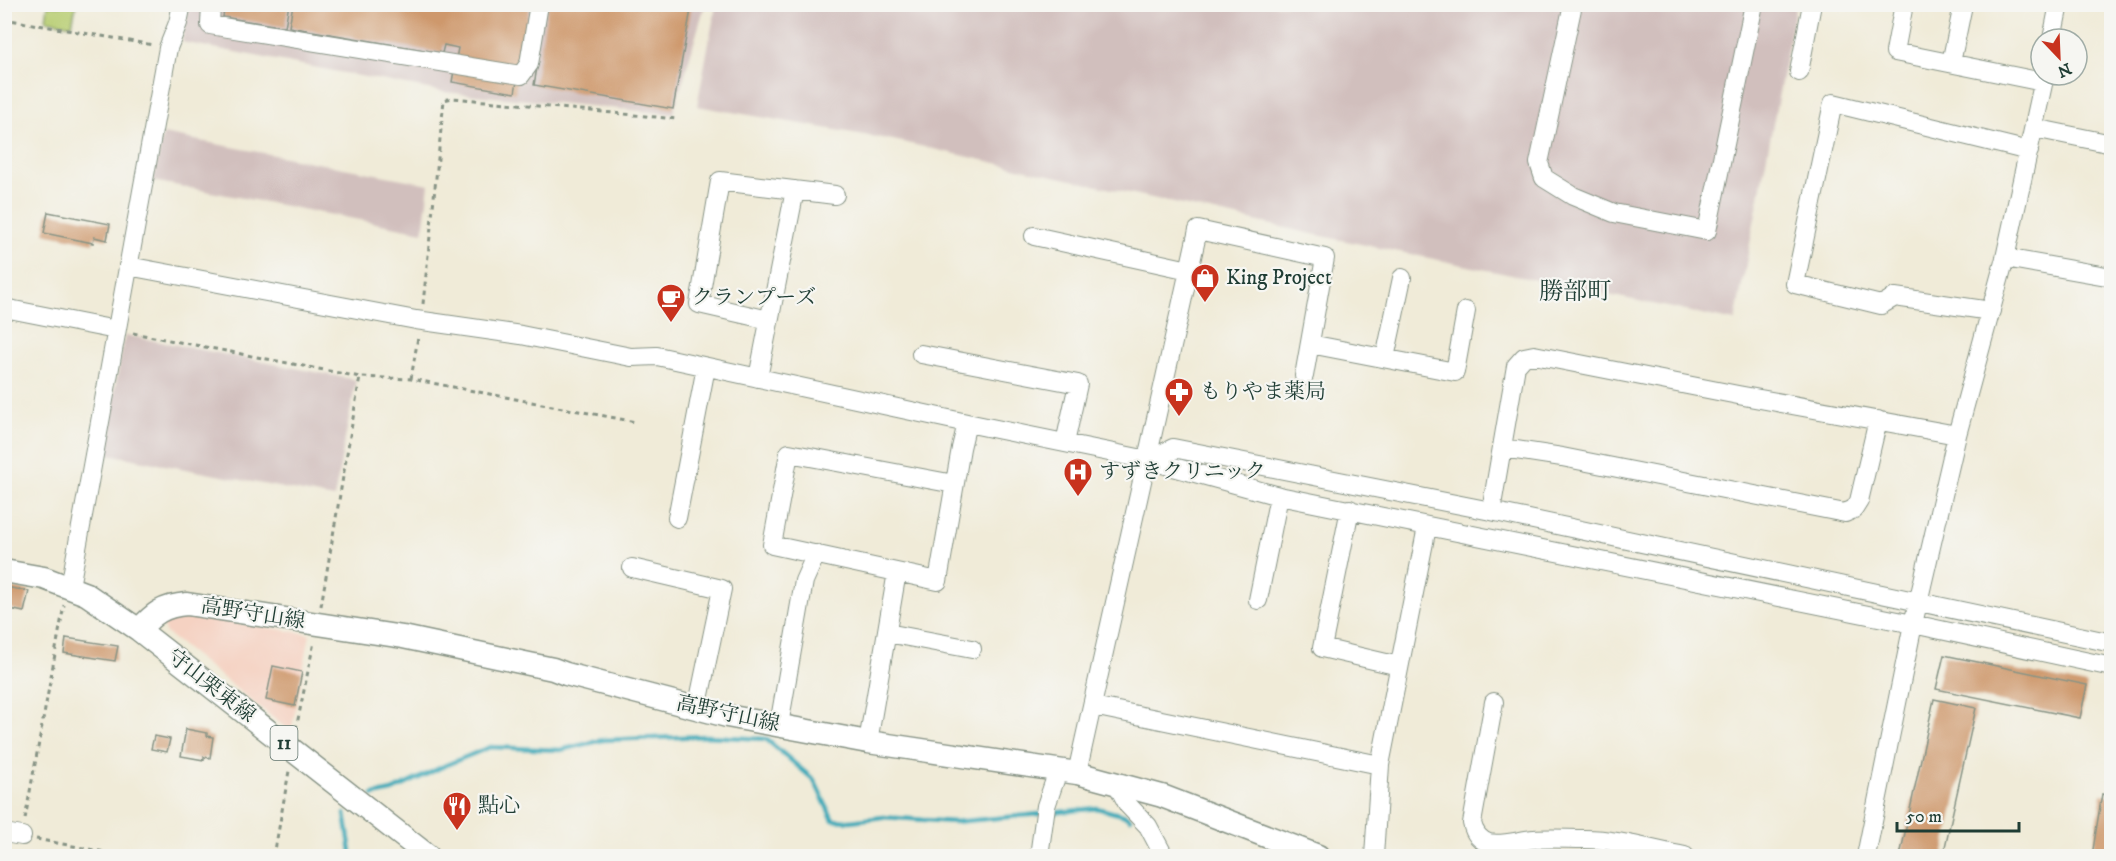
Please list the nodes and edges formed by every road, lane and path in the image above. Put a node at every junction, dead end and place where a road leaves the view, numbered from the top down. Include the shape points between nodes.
1 (182, 4) edge
2 (539, 4) edge
3 (1573, 4) edge
4 (1754, 4) edge
5 (1812, 4) edge
6 (1904, 4) edge
7 (2059, 4) edge
8 (1963, 5) edge
9 (210, 9) edge
10 (4, 19) edge
11 (178, 23) junction
12 (2054, 27) edge
13 (168, 48) junction
14 (1951, 63) junction
15 (1799, 72) dead end
16 (2029, 76) edge
17 (2042, 87) edge
18 (677, 119) dead end
19 (2034, 128) junction
20 (2112, 144) edge
21 (2029, 151) junction
22 (795, 190) junction
23 (835, 195) dead end
24 (1034, 236) dead end
25 (2005, 258) junction
26 (128, 266) junction
27 (1189, 270) junction
28 (2112, 277) edge
29 (1402, 278) dead end
30 (4, 308) edge
31 (1466, 311) dead end
32 (1991, 311) junction
33 (769, 320) junction
34 (421, 321) junction
35 (116, 330) junction
36 (1310, 344) junction
37 (921, 354) dead end
38 (1385, 358) junction
39 (706, 367) junction
40 (1304, 376) dead end
41 (758, 378) junction
42 (411, 379) junction
43 (1878, 420) junction
44 (636, 422) dead end
45 (967, 423) junction
46 (1957, 435) junction
47 (1065, 443) junction
48 (1503, 448) junction
49 (1148, 460) junction
50 (954, 484) junction
51 (1279, 496) junction
52 (1446, 502) junction
53 (1350, 509) junction
54 (1491, 511) junction
55 (677, 518) dead end
56 (1434, 528) junction
57 (816, 554) junction
58 (632, 568) dead end
59 (4, 571) edge
60 (897, 572) junction
61 (70, 587) junction
62 (1258, 600) dead end
63 (1918, 602) junction
64 (1913, 624) junction
65 (139, 630) junction
66 (886, 633) junction
67 (2112, 643) edge
68 (972, 649) dead end
69 (1399, 666) junction
70 (2112, 667) edge
71 (1494, 702) dead end
72 (1093, 706) junction
73 (697, 709) junction
74 (779, 725) junction
75 (868, 742) junction
76 (1380, 765) junction
77 (1067, 772) junction
78 (1117, 784) junction
79 (13, 835) edge
80 (126, 856) edge
81 (429, 856) edge
82 (1039, 856) edge
83 (1164, 856) edge
84 (1318, 856) edge
85 (1374, 856) edge
86 (1685, 856) edge
87 (1866, 856) edge

1 - 11 street
2 - 9 street via 529,64 521,75 210,25
3 - 4 street via 1539,163 1544,178 1573,196 1614,213 1707,231
5 - 15 street
6 - 14 street via 1896,52
7 - 12 street
8 - 14 street
9 - 11 street
10 - 13 path
11 - 13 street
13 - 26 street
14 - 16 street
17 - 19 street
18 - 34 path via 444,100
19 - 20 street
19 - 21 street
21 - 25 street
21 - 32 street via 1833,103 1795,284 1881,305 1895,297
22 - 23 street
22 - 33 street
22 - 33 street via 720,181 699,304
24 - 27 street
25 - 28 street
25 - 32 street
26 - 34 street
26 - 35 street
27 - 36 street via 1198,230 1325,258
27 - 49 street
29 - 38 street
30 - 35 street
31 - 38 street via 1455,372
32 - 46 street
33 - 41 street
34 - 39 street via 521,335 631,357 657,356
34 - 42 path
35 - 42 path via 360,377
35 - 61 street
36 - 38 street
36 - 40 street
37 - 47 street via 1078,384
39 - 41 street
39 - 55 street
41 - 45 street
42 - 44 path
43 - 46 street
43 - 48 street via 1859,501 1845,513
43 - 48 street via 1534,354 1524,357 1516,366
45 - 47 street
45 - 50 street
46 - 63 street
47 - 49 street
48 - 54 street
49 - 51 street
49 - 52 street via 1173,448
49 - 72 street
50 - 57 street via 789,453 772,545
50 - 60 street via 938,581
51 - 53 street
51 - 62 street
52 - 54 street
52 - 56 street
53 - 56 street
53 - 69 street via 1322,648
54 - 63 street
56 - 64 street
56 - 69 street
57 - 60 street
57 - 74 street via 804,581
58 - 73 street via 722,589
59 - 61 main road, 守山栗東線 / 11
60 - 66 street
61 - 65 main road, 守山栗東線 / 11
61 - 79 path
63 - 64 street
63 - 67 street
64 - 70 street
64 - 87 street
65 - 73 main road, 高野守山線 via 154,614 187,604 403,637 553,669
65 - 81 main road, 守山栗東線 / 11
66 - 68 street
66 - 75 street
69 - 76 street
71 - 86 street via 1472,823 1481,839 1502,843 1589,839
72 - 76 street
72 - 77 street
73 - 74 main road, 高野守山線
74 - 75 main road, 高野守山線
75 - 77 main road, 高野守山線
76 - 85 street
77 - 78 main road, 高野守山線
77 - 82 street via 1046,806
78 - 83 street via 1128,805 1148,826
78 - 84 main road, 高野守山線 via 1172,800
79 - 80 path

